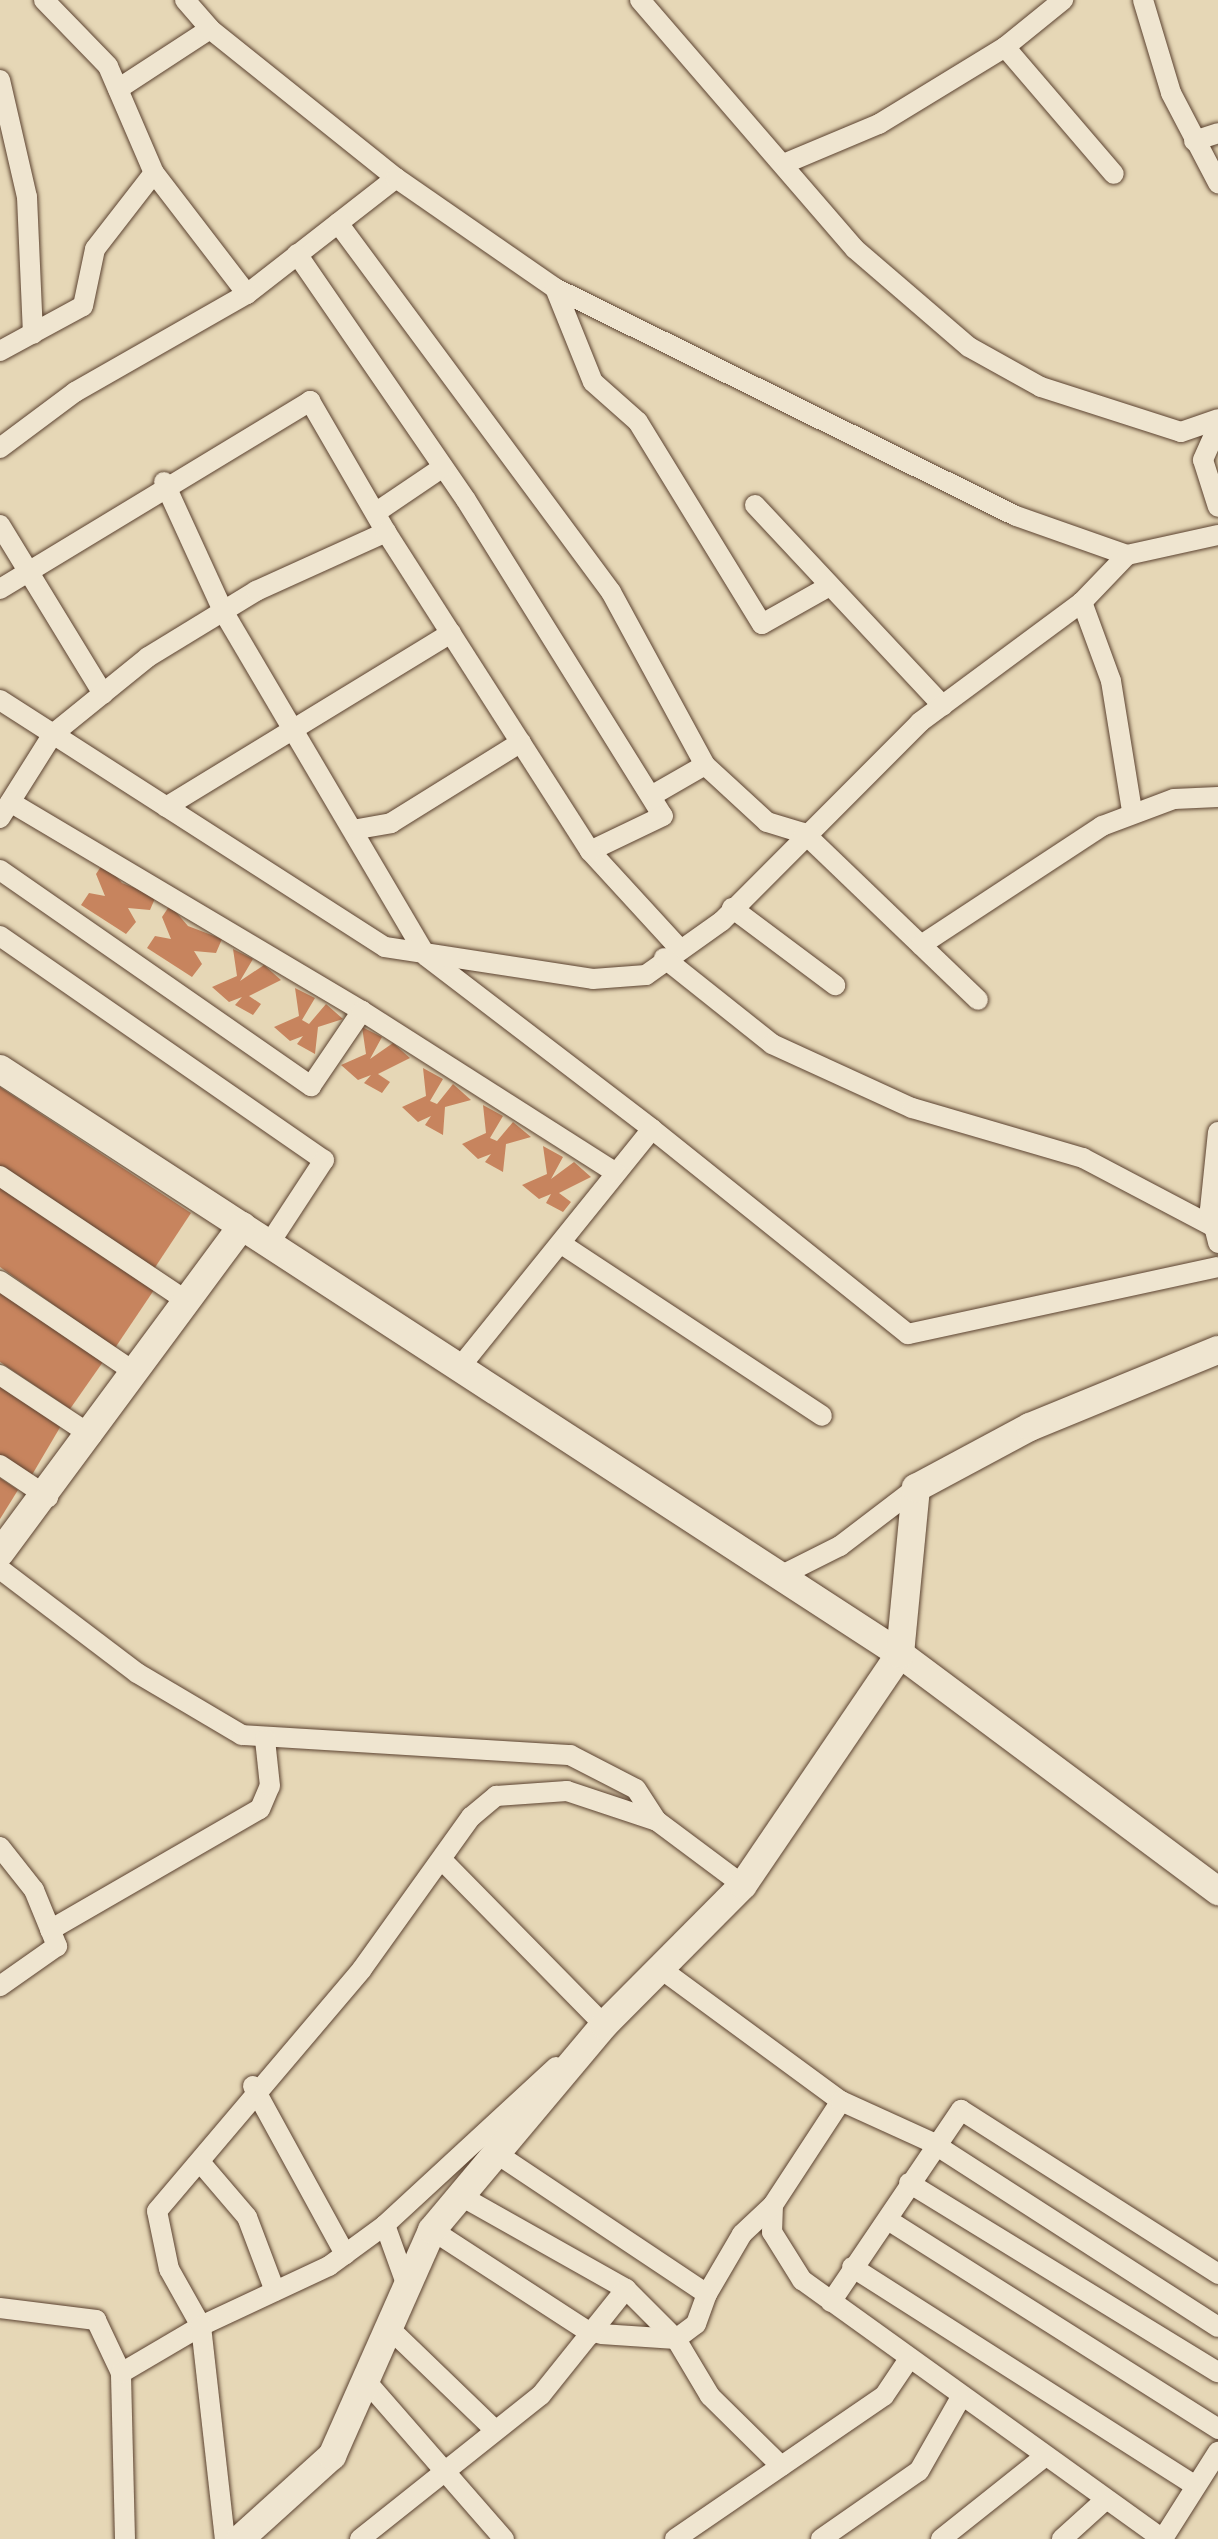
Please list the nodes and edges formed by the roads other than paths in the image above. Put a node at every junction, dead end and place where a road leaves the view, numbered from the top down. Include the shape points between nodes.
1 (44, 0) edge
2 (185, 0) edge
3 (1062, 0) edge
4 (1143, 0) edge
5 (648, 4) edge
6 (210, 29) junction
7 (1005, 47) junction
8 (0, 80) edge
9 (118, 89) junction
10 (1218, 134) edge
11 (1194, 141) junction
12 (786, 163) junction
13 (154, 173) junction
14 (1114, 174) dead end
15 (396, 178) junction
16 (1218, 183) edge
17 (338, 223) junction
18 (297, 254) junction
19 (554, 288) junction
20 (247, 294) junction
21 (33, 334) junction
22 (0, 351) edge
23 (1218, 422) edge
24 (0, 448) edge
25 (443, 467) junction
26 (164, 482) junction
27 (755, 505) dead end
28 (1218, 508) edge
29 (378, 511) junction
30 (0, 525) edge
31 (386, 532) junction
32 (1218, 536) edge
33 (1127, 555) junction
34 (27, 567) junction
35 (826, 588) junction
36 (0, 589) edge
37 (1082, 602) junction
38 (223, 611) junction
39 (451, 633) junction
40 (103, 694) junction
41 (0, 700) edge
42 (943, 706) junction
43 (292, 723) junction
44 (53, 734) junction
45 (521, 742) junction
46 (704, 766) junction
47 (651, 796) junction
48 (1218, 796) edge
49 (166, 807) junction
50 (5, 810) edge
51 (1132, 811) junction
52 (358, 828) junction
53 (804, 832) junction
54 (590, 851) junction
55 (0, 870) edge
56 (732, 908) junction
57 (0, 936) edge
58 (921, 945) junction
59 (671, 953) junction
60 (426, 956) junction
61 (835, 985) dead end
62 (978, 1000) dead end
63 (362, 1010) junction
64 (0, 1069) edge
65 (652, 1129) junction
66 (1218, 1132) edge
67 (616, 1173) junction
68 (1214, 1175) edge
69 (0, 1176) edge
70 (242, 1226) junction
71 (1216, 1236) edge
72 (269, 1244) junction
73 (563, 1245) junction
74 (1218, 1268) edge
75 (0, 1280) edge
76 (188, 1302) junction
77 (1216, 1355) edge
78 (459, 1368) junction
79 (136, 1372) junction
80 (0, 1375) edge
81 (822, 1416) dead end
82 (92, 1436) junction
83 (0, 1465) edge
84 (916, 1488) junction
85 (48, 1497) junction
86 (0, 1554) edge
87 (0, 1569) edge
88 (780, 1576) junction
89 (900, 1654) junction
90 (265, 1739) junction
91 (657, 1821) junction
92 (0, 1847) edge
93 (443, 1860) junction
94 (743, 1886) junction
95 (1218, 1892) edge
96 (50, 1930) junction
97 (661, 1969) junction
98 (0, 1986) edge
99 (604, 2025) junction
100 (254, 2086) junction
101 (841, 2102) junction
102 (931, 2142) junction
103 (497, 2154) junction
104 (200, 2162) junction
105 (908, 2183) junction
106 (461, 2196) junction
107 (773, 2206) junction
108 (888, 2220) junction
109 (385, 2226) junction
110 (432, 2230) junction
111 (345, 2254) junction
112 (852, 2267) junction
113 (1218, 2274) edge
114 (407, 2286) junction
115 (276, 2290) junction
116 (626, 2290) junction
117 (708, 2294) junction
118 (830, 2302) junction
119 (0, 2308) edge
120 (201, 2326) junction
121 (1218, 2327) edge
122 (389, 2328) junction
123 (596, 2334) junction
124 (676, 2338) junction
125 (910, 2359) junction
126 (122, 2372) junction
127 (1218, 2372) edge
128 (366, 2381) junction
129 (960, 2397) junction
130 (1218, 2429) edge
131 (495, 2430) junction
132 (1218, 2452) edge
133 (1044, 2458) junction
134 (782, 2466) junction
135 (443, 2470) junction
136 (1194, 2485) junction
137 (1104, 2501) junction
138 (499, 2537) edge
139 (1164, 2538) edge
140 (124, 2539) edge
141 (226, 2539) edge
142 (240, 2539) edge
143 (360, 2539) edge
144 (674, 2539) edge
145 (821, 2539) edge
146 (941, 2539) edge
147 (1062, 2539) edge

1 - 9 street via 108,66
2 - 6 street
3 - 7 street
4 - 11 street
5 - 12 street
6 - 9 street
6 - 15 street
7 - 12 street via 879,124
7 - 14 street
8 - 21 street via 28,197
9 - 13 street
10 - 11 street
11 - 16 street
12 - 23 street via 856,248 969,347 1041,388 1180,432
13 - 20 street
13 - 21 street via 95,249 83,306
15 - 17 street
15 - 19 street
17 - 18 street
17 - 46 street via 611,592
18 - 20 street
18 - 25 street
19 - 33 street via 1016,516
19 - 35 street via 592,382 638,422 762,624
20 - 24 street via 75,392
21 - 22 street
23 - 28 street via 1203,460
25 - 29 street
25 - 47 street
26 - 29 street via 310,401
26 - 34 street
26 - 38 street
27 - 35 street
29 - 31 street
30 - 34 street
31 - 38 street
31 - 39 street
32 - 33 street
33 - 37 street
34 - 36 street
34 - 40 street
35 - 42 street
37 - 42 street
37 - 51 street via 1111,681
38 - 40 street
38 - 43 street
39 - 43 street
39 - 45 street
40 - 44 street
41 - 44 street
42 - 53 street
43 - 49 street
43 - 52 street
44 - 49 street
44 - 50 street
45 - 52 street via 391,823
45 - 54 street
46 - 47 street
46 - 53 street via 767,822
47 - 54 street via 663,816
48 - 51 street
49 - 60 street via 386,947
50 - 63 street
51 - 58 street
52 - 60 street
53 - 56 street
53 - 58 street
54 - 59 street
55 - 63 street via 311,1086
56 - 59 street
56 - 61 street
57 - 72 street via 324,1160
58 - 62 street
59 - 60 street via 646,976 593,979
59 - 71 street via 772,1044 873,1093 1083,1158
60 - 65 street
63 - 67 street
64 - 70 street
65 - 67 street
65 - 74 street via 908,1334
66 - 68 street
67 - 73 street
68 - 71 street
69 - 76 street
70 - 72 street
70 - 76 street
72 - 78 street
73 - 78 street
73 - 81 street
75 - 79 street
76 - 79 street
77 - 84 street via 1030,1426
78 - 88 street
79 - 82 street
80 - 82 street
82 - 85 street
83 - 85 street
84 - 88 street via 840,1546
84 - 89 street
85 - 86 street
87 - 90 street via 198,1712
88 - 89 street
89 - 94 street
89 - 95 street
90 - 91 street via 312,1734 570,1755 636,1788
90 - 96 street via 270,1786 260,1810
91 - 93 street via 567,1790 496,1796
91 - 94 street
92 - 96 street
93 - 99 street
93 - 100 street via 362,1969
94 - 97 street
96 - 98 street via 57,1946
97 - 99 street
97 - 101 street
99 - 103 street
99 - 109 street
100 - 104 street
100 - 111 street
101 - 102 street
101 - 107 street
102 - 105 street
102 - 113 street via 962,2110 989,2120
102 - 121 street
103 - 106 street
103 - 117 street
104 - 115 street via 247,2217
104 - 120 street via 157,2211 169,2269
105 - 108 street
105 - 127 street
106 - 110 street
106 - 116 street
107 - 117 street via 742,2234
107 - 118 street via 772,2232 802,2280
108 - 112 street
108 - 130 street
109 - 111 street
109 - 114 street
110 - 114 street
110 - 123 street
111 - 115 street
112 - 118 street
112 - 136 street
114 - 122 street
115 - 120 street
116 - 123 street
116 - 124 street
117 - 124 street via 696,2324
118 - 125 street
119 - 126 street via 96,2320
120 - 126 street
120 - 141 street
122 - 128 street
122 - 131 street
123 - 124 street
123 - 131 street
124 - 134 street via 710,2396
125 - 129 street
125 - 134 street via 884,2396
126 - 140 street
128 - 135 street
128 - 142 street via 332,2456
129 - 133 street
129 - 145 street via 918,2471
131 - 135 street
132 - 136 street
133 - 137 street
133 - 146 street
134 - 144 street
135 - 138 street
135 - 143 street
136 - 139 street
137 - 139 street
137 - 147 street

